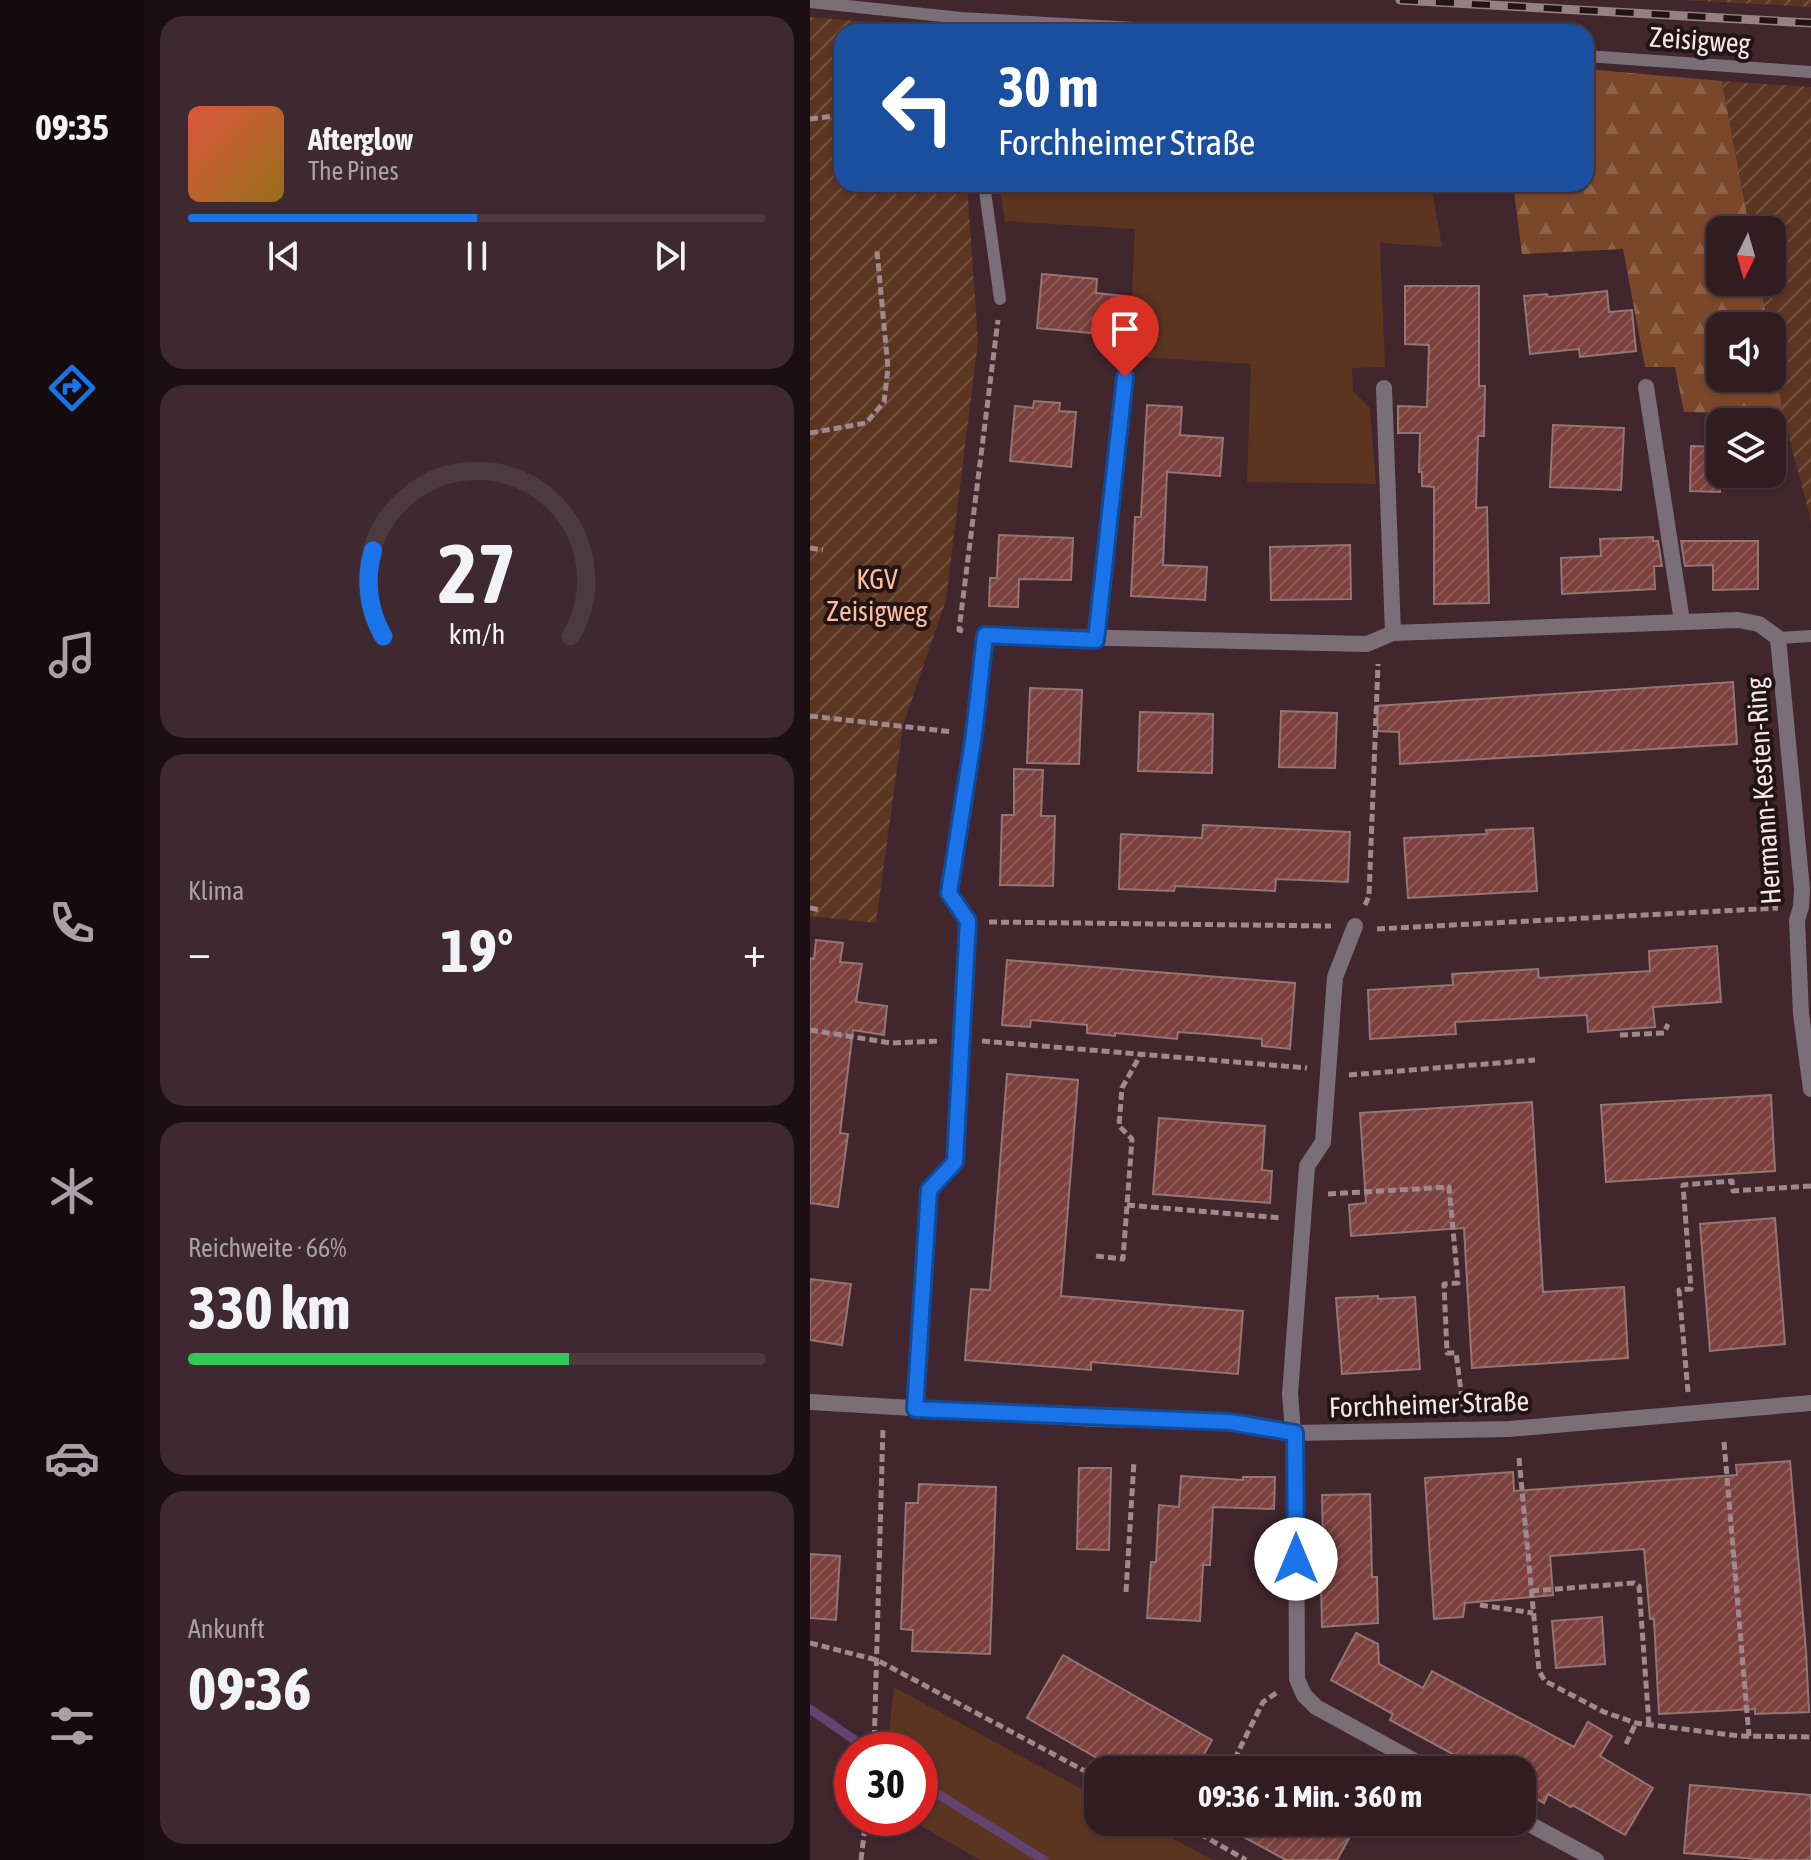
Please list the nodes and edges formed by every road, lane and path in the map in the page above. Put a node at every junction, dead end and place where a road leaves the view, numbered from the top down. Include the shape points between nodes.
1 (810, 2) edge
2 (955, 24) edge
3 (1594, 57) edge
4 (1811, 72) edge
5 (834, 116) edge
6 (810, 119) edge
7 (985, 192) edge
8 (877, 251) dead end
9 (1000, 299) joint
10 (1125, 377) dead end
11 (1646, 387) dead end
12 (1384, 388) dead end
13 (810, 433) edge
14 (810, 548) edge
15 (823, 550) dead end
16 (1682, 621) junction
17 (985, 635) junction
18 (1386, 636) junction
19 (1811, 636) edge
20 (1778, 638) junction
21 (1096, 640) junction
22 (810, 716) edge
23 (974, 734) junction
24 (1806, 889) edge
25 (1801, 907) junction
26 (810, 908) edge
27 (821, 910) dead end
28 (968, 921) junction
29 (1355, 926) junction
30 (1668, 1024) dead end
31 (810, 1030) edge
32 (1620, 1035) dead end
33 (961, 1040) junction
34 (1141, 1054) junction
35 (1535, 1060) dead end
36 (1328, 1074) junction
37 (1811, 1089) edge
38 (1811, 1186) edge
39 (1305, 1196) junction
40 (1127, 1205) junction
41 (1303, 1220) junction
42 (1096, 1256) dead end
43 (810, 1402) edge
44 (1811, 1403) edge
45 (884, 1407) junction
46 (915, 1409) junction
47 (1689, 1414) junction
48 (1466, 1432) junction
49 (1295, 1433) junction
50 (1724, 1442) dead end
51 (1519, 1458) dead end
52 (1134, 1461) dead end
53 (1531, 1591) junction
54 (1126, 1592) dead end
55 (1480, 1605) dead end
56 (1533, 1613) junction
57 (810, 1643) edge
58 (877, 1660) junction
59 (1297, 1679) junction
60 (1636, 1723) junction
61 (1649, 1725) junction
62 (875, 1732) edge
63 (1749, 1736) junction
64 (1811, 1737) edge
65 (1626, 1744) dead end
66 (1236, 1756) edge
67 (1405, 1756) edge
68 (1084, 1771) edge
69 (1536, 1828) edge
70 (864, 1836) edge
71 (1203, 1836) edge
72 (861, 1860) edge
73 (1246, 1860) edge
74 (1596, 1860) edge

1 - 2 lane
3 - 4 lane, Zeisigweg
5 - 6 path
7 - 9 lane
8 - 13 path via 888,368 884,402 866,423
9 - 17 path via 959,630
10 - 21 street
11 - 16 street
12 - 18 street
14 - 15 path
16 - 18 street, Hermann-Kesten-Ring
16 - 20 street, Hermann-Kesten-Ring via 1738,620 1759,624
17 - 21 street, Hermann-Kesten-Ring
17 - 23 street
18 - 21 street, Hermann-Kesten-Ring via 1367,644
18 - 29 path via 1369,896
19 - 20 lane
20 - 24 street, Hermann-Kesten-Ring
22 - 23 path
23 - 28 street via 949,893
24 - 25 street, Hermann-Kesten-Ring
25 - 29 path via 1384,930
25 - 37 street, Hermann-Kesten-Ring via 1801,1014
26 - 27 path
28 - 29 path
28 - 33 street
29 - 36 street via 1335,977
30 - 32 path via 1664,1033
31 - 33 path via 891,1043
33 - 34 path
33 - 46 street via 955,1162 929,1190
34 - 36 path
34 - 40 path via 1122,1088 1119,1126 1132,1139
35 - 36 path
36 - 39 street via 1323,1142 1307,1166
38 - 47 path via 1733,1191 1732,1181 1683,1185 1691,1289 1679,1290
39 - 41 street
39 - 48 path via 1449,1187 1458,1283 1444,1284 1447,1353 1456,1353
40 - 41 path
40 - 42 path via 1123,1259
41 - 49 street via 1290,1394
43 - 45 street, Forchheimer Straße
44 - 47 street, Forchheimer Straße
45 - 46 street, Forchheimer Straße
45 - 58 path
46 - 49 street, Forchheimer Straße via 1230,1422
47 - 48 street, Forchheimer Straße
48 - 49 street, Forchheimer Straße
49 - 59 street
50 - 63 path
51 - 53 path
52 - 54 path
53 - 56 path
53 - 61 path via 1639,1586
55 - 56 path
56 - 60 path via 1539,1671 1545,1681
57 - 58 path
58 - 62 path
58 - 68 path
59 - 66 path via 1263,1702
59 - 67 street via 1316,1707
60 - 61 path
60 - 65 path
61 - 63 path
63 - 64 path
69 - 74 street
70 - 72 path
71 - 73 path

